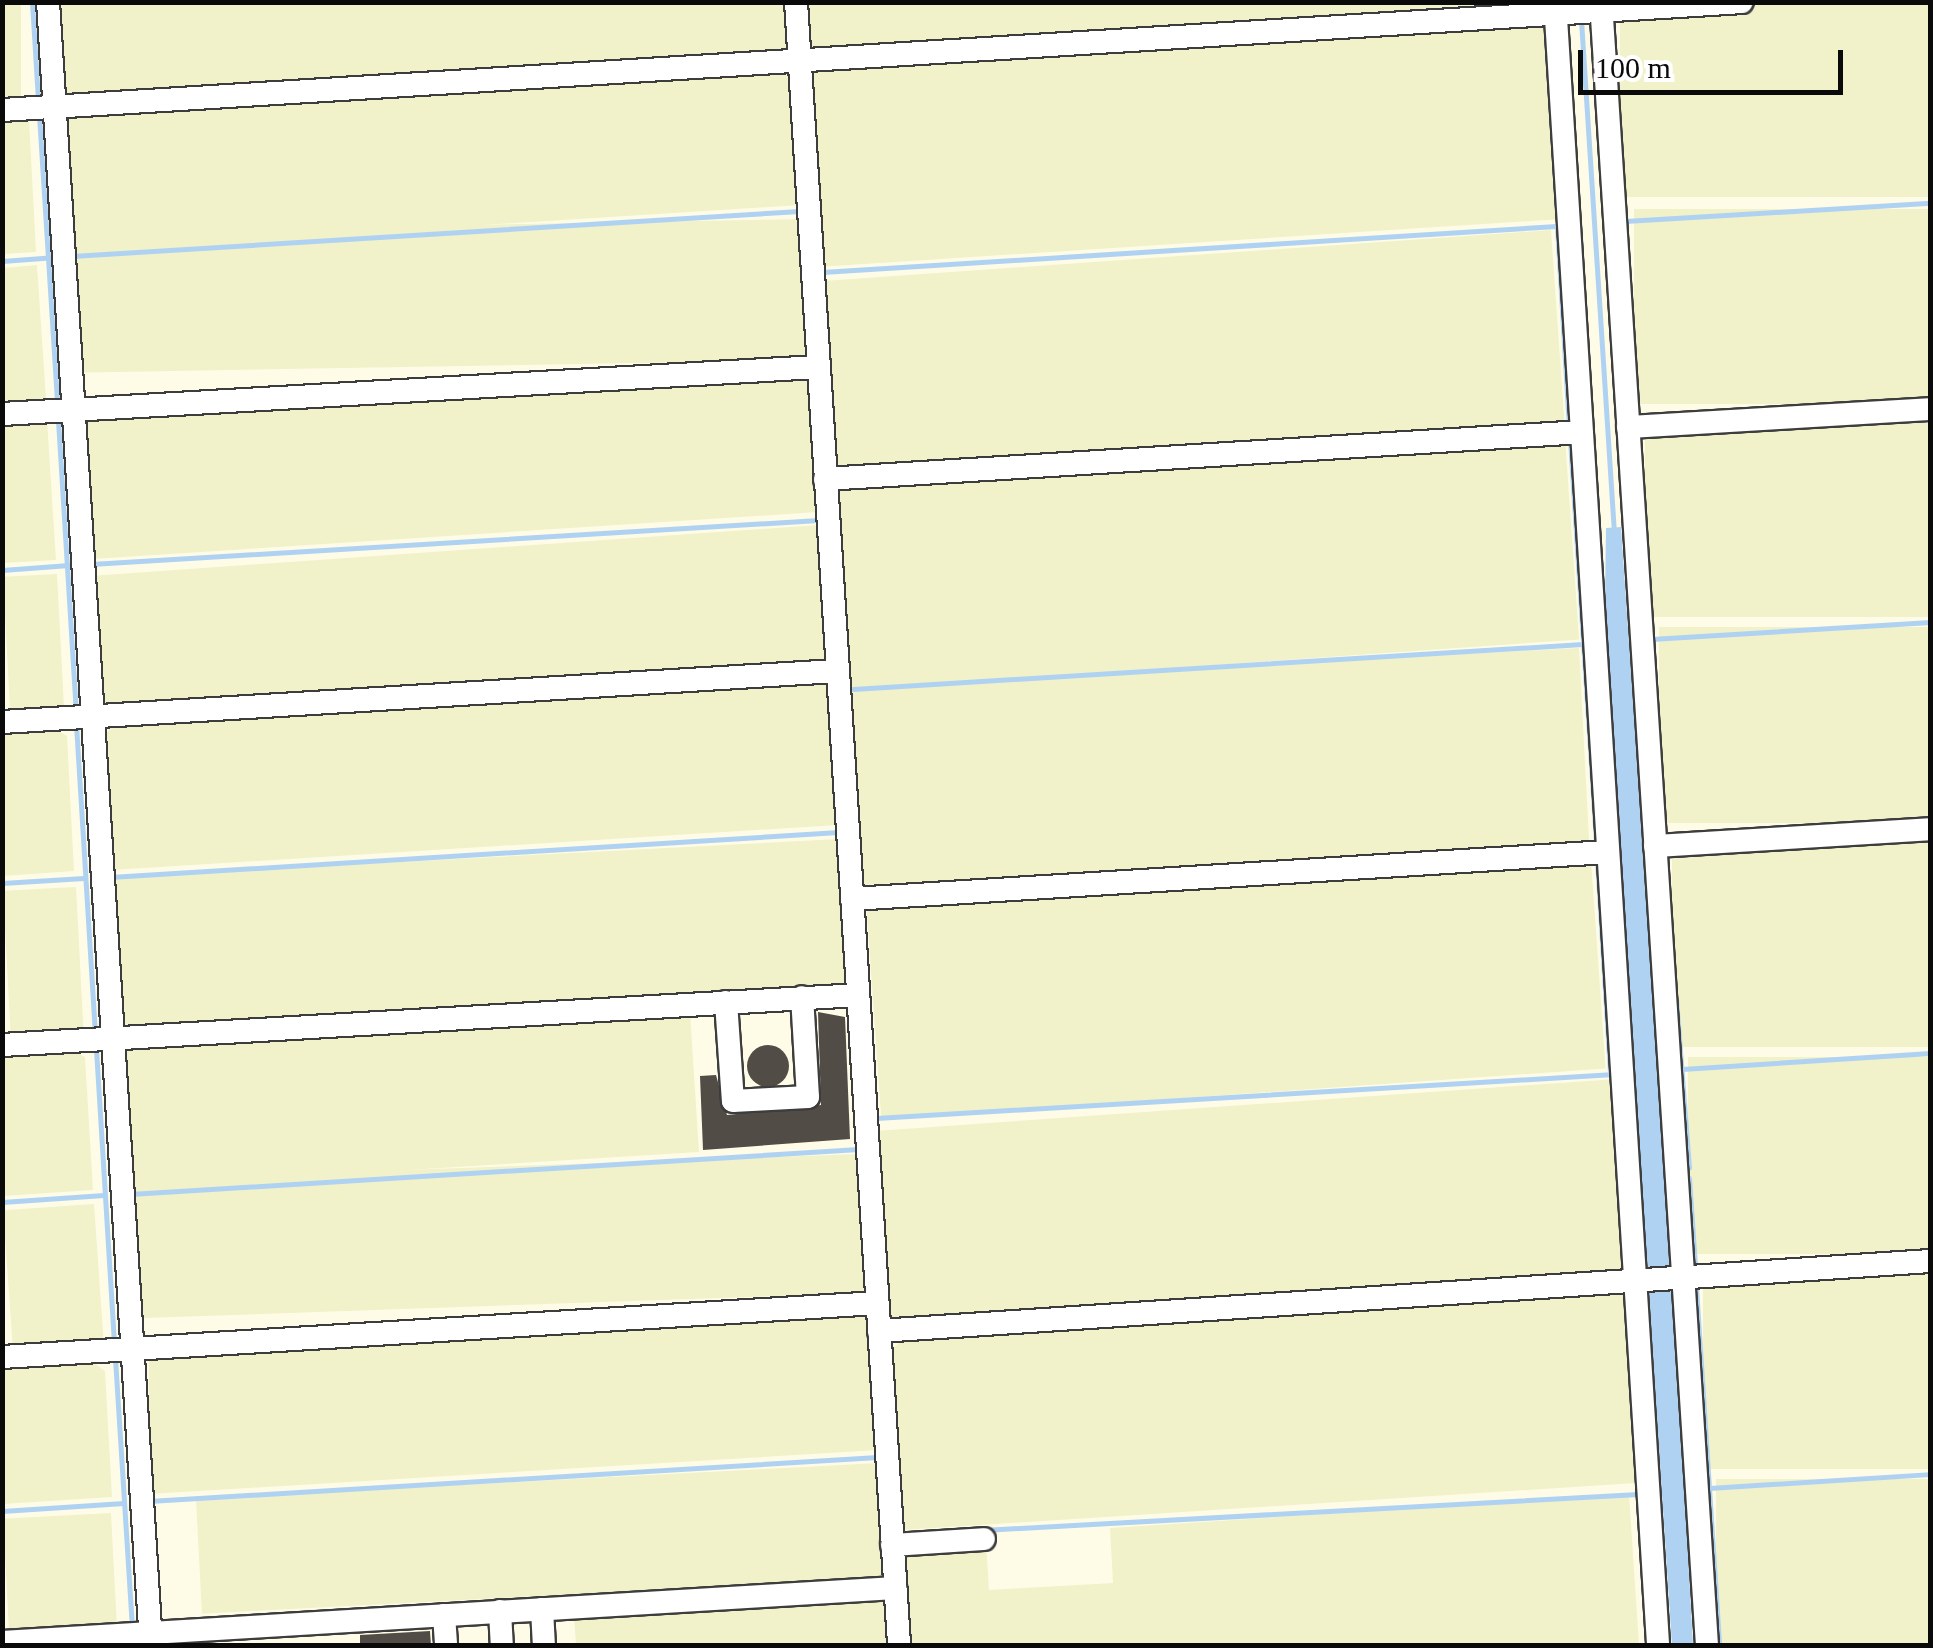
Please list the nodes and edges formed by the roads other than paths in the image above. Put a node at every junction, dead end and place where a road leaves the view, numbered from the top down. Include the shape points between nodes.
1 (48, 2) edge
2 (796, 2) edge
3 (1742, 2) edge
4 (1599, 8) edge
5 (1558, 9) edge
6 (799, 62) junction
7 (44, 107) junction
8 (2, 110) edge
9 (818, 366) junction
10 (1930, 409) edge
11 (62, 410) junction
12 (2, 414) edge
13 (1628, 427) junction
14 (1582, 432) junction
15 (825, 479) junction
16 (838, 671) junction
17 (82, 717) junction
18 (2, 722) edge
19 (1930, 829) edge
20 (1655, 846) junction
21 (1608, 852) junction
22 (852, 899) junction
23 (858, 994) junction
24 (802, 998) junction
25 (726, 1002) junction
26 (102, 1038) junction
27 (2, 1045) edge
28 (1930, 1261) edge
29 (1681, 1276) junction
30 (1641, 1280) junction
31 (877, 1303) junction
32 (879, 1331) junction
33 (121, 1349) junction
34 (2, 1357) edge
35 (984, 1539) dead end
36 (892, 1545) junction
37 (895, 1588) junction
38 (542, 1609) junction
39 (500, 1612) junction
40 (444, 1615) junction
41 (327, 1634) edge
42 (141, 1636) edge
43 (2, 1642) edge
44 (446, 1646) edge
45 (502, 1646) edge
46 (544, 1646) edge
47 (898, 1646) edge
48 (1658, 1646) edge
49 (1707, 1646) edge

1 - 7 street
2 - 6 street
3 - 4 street
4 - 5 street
4 - 13 street
5 - 6 street
5 - 14 street
6 - 7 street
6 - 9 street
7 - 8 street
7 - 11 street
9 - 11 street
9 - 15 street
10 - 13 street
11 - 12 street
11 - 17 street
13 - 20 street
14 - 15 street
14 - 21 street
15 - 16 street
16 - 17 street
16 - 22 street
17 - 18 street
17 - 26 street
19 - 20 street
20 - 29 street
21 - 22 street
21 - 30 street
22 - 23 street
23 - 24 street
23 - 31 street
24 - 25 street
24 - 25 street via 808,1097 733,1101
25 - 26 street
26 - 27 street
26 - 33 street
28 - 29 street
29 - 30 street
29 - 49 street
30 - 32 street
30 - 48 street
31 - 32 street
31 - 33 street
32 - 36 street
33 - 34 street
33 - 42 street
35 - 36 street
36 - 37 street
37 - 38 street
37 - 47 street
38 - 39 street
38 - 46 street
39 - 40 street
39 - 45 street
40 - 41 street
40 - 44 street
41 - 42 street
42 - 43 street

